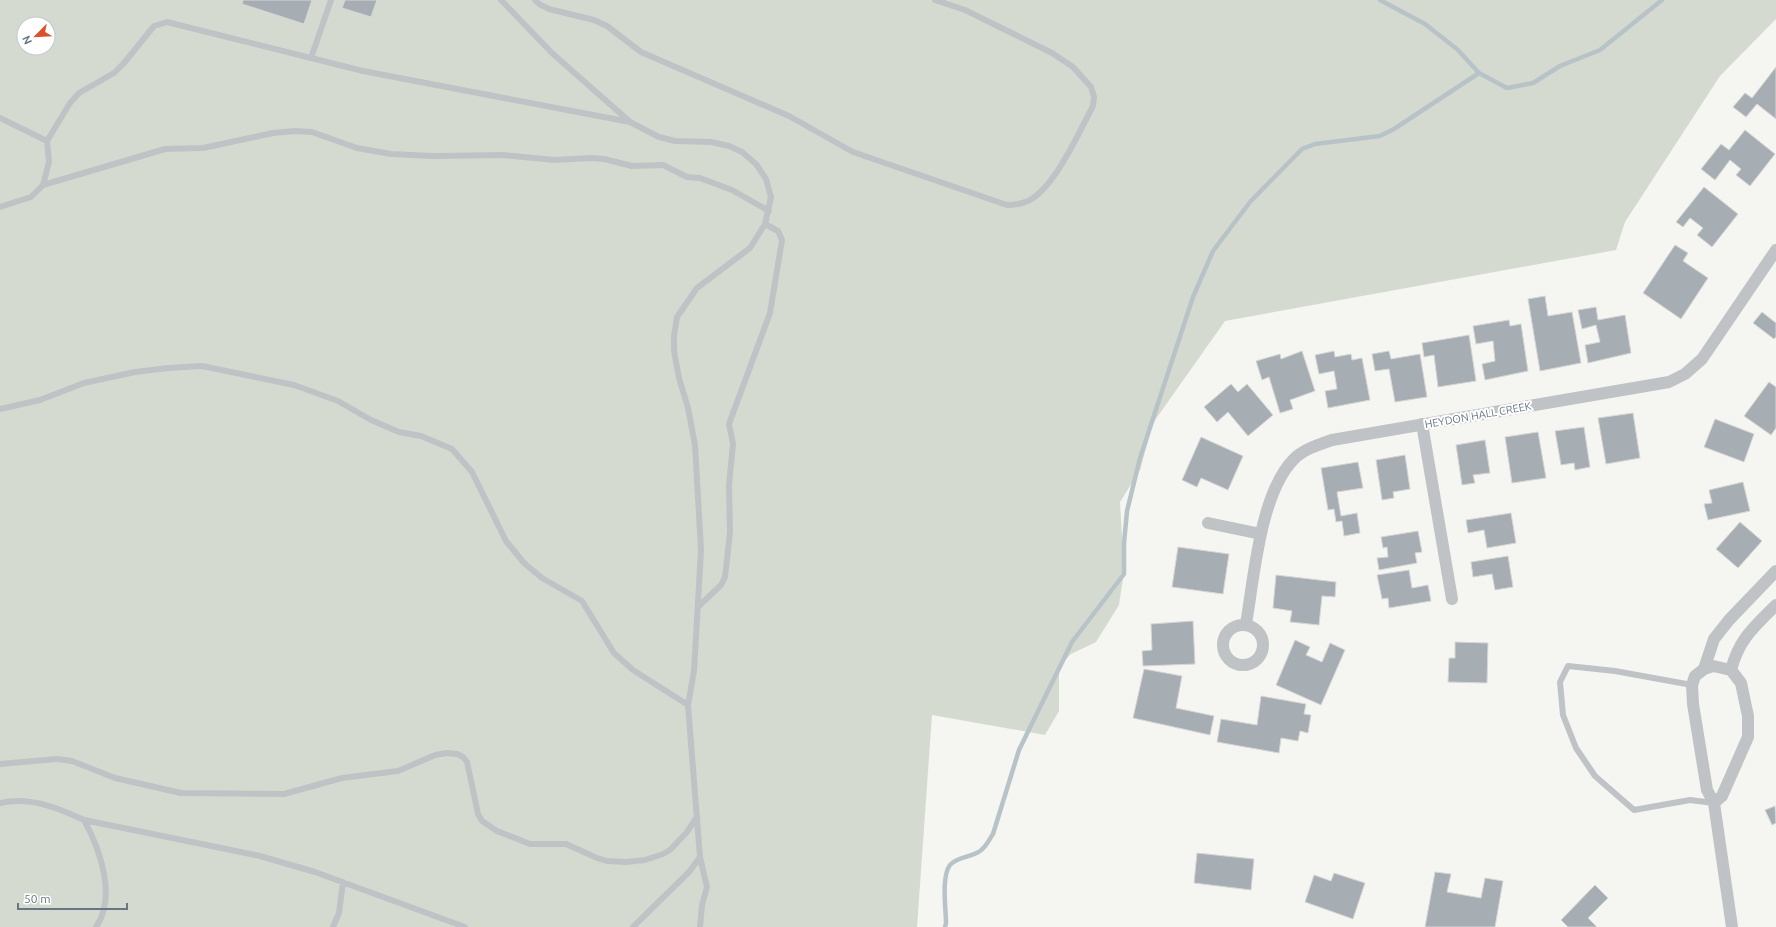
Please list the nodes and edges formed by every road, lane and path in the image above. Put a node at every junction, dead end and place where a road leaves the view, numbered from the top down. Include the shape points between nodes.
1 (331, 0) edge
2 (500, 0) edge
3 (535, 0) edge
4 (935, 0) edge
5 (311, 58) junction
6 (0, 118) edge
7 (630, 122) junction
8 (47, 141) junction
9 (42, 185) junction
10 (0, 207) edge
11 (769, 212) junction
12 (764, 224) junction
13 (1776, 250) edge
14 (0, 409) edge
15 (1422, 424) junction
16 (1208, 523) dead end
17 (1261, 534) junction
18 (1774, 577) edge
19 (1452, 600) dead end
20 (1776, 605) edge
21 (698, 607) junction
22 (1246, 624) dead end
23 (1704, 669) junction
24 (1731, 670) junction
25 (1692, 685) junction
26 (688, 705) junction
27 (0, 764) edge
28 (0, 803) edge
29 (1714, 803) junction
30 (697, 817) junction
31 (84, 820) junction
32 (700, 857) junction
33 (343, 882) junction
34 (96, 927) edge
35 (333, 927) edge
36 (464, 927) edge
37 (633, 927) edge
38 (700, 927) edge
39 (1732, 927) edge

1 - 5 lane
2 - 7 lane via 552,53
3 - 4 lane via 549,9 594,20 607,26 641,52 789,116 853,152 1007,205 1029,201 1056,174 1089,113 1094,97 1091,87 1073,67 1052,53 965,10
5 - 7 lane via 363,71
5 - 8 lane via 167,22 161,23 154,26 114,73 79,93
6 - 8 lane
7 - 11 lane via 675,141 711,142 742,152 756,164 766,179 771,197
8 - 9 lane via 49,162
9 - 10 lane via 31,197
9 - 11 lane via 166,149 210,147 273,133 295,131 312,132 357,148 391,154 503,156 556,160 592,158 632,166 663,165 688,177 700,178 732,190
11 - 12 lane
12 - 21 lane via 781,235 775,293 729,424 733,444 729,485 730,532 725,577 721,585
12 - 21 lane via 750,248 697,288 677,317 674,351 695,445 701,550
13 - 15 street, HEYDON HALL CREEK via 1702,359 1685,374 1669,382
14 - 26 lane via 40,400 84,383 135,372 202,366 294,385 338,401 399,432 421,436 452,448 472,472 506,541 524,563 542,578 582,601 614,653 633,670
15 - 17 street, HEYDON HALL CREEK via 1332,440 1310,447 1295,458 1275,486
15 - 19 street
16 - 17 street
17 - 22 street, HEYDON HALL CREEK
18 - 23 street via 1729,620 1714,639
20 - 24 street via 1744,638
21 - 26 lane via 694,671
23 - 24 street via 1713,666
23 - 25 street via 1695,676
24 - 29 street via 1741,683 1745,694 1748,737 1722,796
25 - 29 street via 1707,790
25 - 29 lane via 1615,671 1568,666 1560,682 1564,715 1576,748 1595,776 1634,810 1690,800
26 - 30 lane
27 - 30 lane via 57,758 72,761 115,778 181,792 284,794 342,778 398,771 435,755 456,754 464,757 467,762 478,814 487,826 530,844 566,844 607,861 645,860 663,854 679,842
28 - 31 lane via 33,802 59,809
29 - 39 street
30 - 32 lane
31 - 33 lane via 260,856
31 - 34 lane via 95,843 105,883 105,901
32 - 37 lane via 690,872
32 - 38 lane via 708,887 702,905
33 - 35 lane via 339,913
33 - 36 lane

